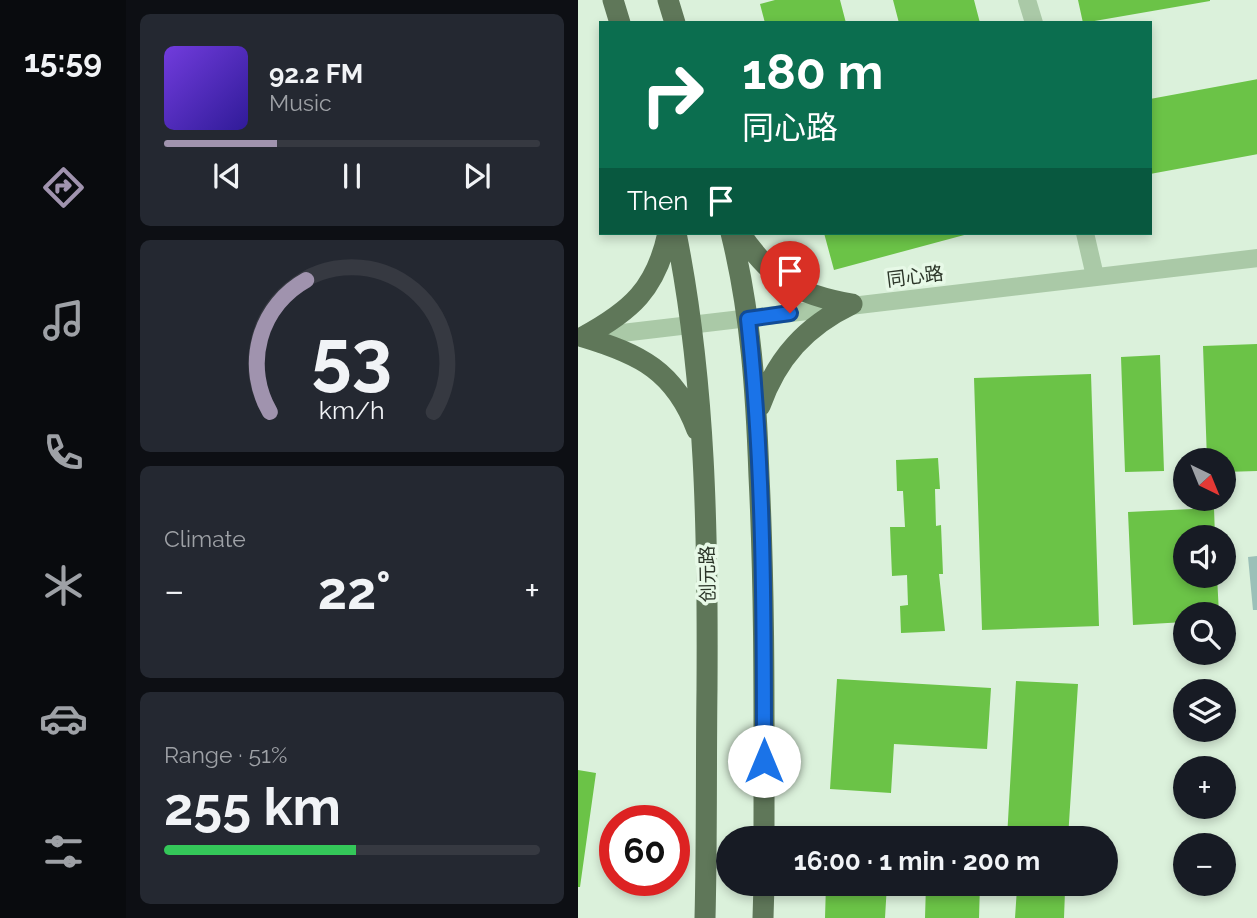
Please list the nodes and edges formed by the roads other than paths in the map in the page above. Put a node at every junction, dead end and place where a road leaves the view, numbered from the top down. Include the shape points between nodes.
1 (613, 0) edge
2 (668, 0) edge
3 (1027, 0) edge
4 (619, 21) edge
5 (674, 21) edge
6 (1033, 21) edge
7 (667, 235) edge
8 (676, 235) edge
9 (731, 235) edge
10 (742, 235) edge
11 (1085, 235) edge
12 (1258, 258) edge
13 (1095, 276) junction
14 (852, 304) junction
15 (748, 319) junction
16 (692, 326) junction
17 (580, 338) edge
18 (757, 417) junction
19 (703, 444) junction
20 (764, 826) edge
21 (706, 888) junction
22 (764, 896) edge
23 (765, 896) edge
24 (690, 918) edge
25 (705, 918) edge
26 (763, 918) edge
27 (770, 918) edge

1 - 4 main road
2 - 5 main road
3 - 6 street
7 - 17 main road via 658,267 639,299
8 - 16 main road, 创元路
9 - 15 main road
10 - 14 main road via 783,282 820,299
11 - 13 street
12 - 13 street, 同心路
13 - 14 street, 同心路
14 - 15 street, 同心路
14 - 18 main road via 824,317 790,350 767,387
15 - 16 street, 同心路
15 - 18 main road
16 - 17 street, 同心路
16 - 19 main road, 创元路
17 - 19 main road via 625,349 659,371 691,413
18 - 20 main road via 764,580
19 - 21 main road, 创元路 via 708,584
21 - 24 main road
21 - 25 main road, 创元路
22 - 26 main road
23 - 27 main road

